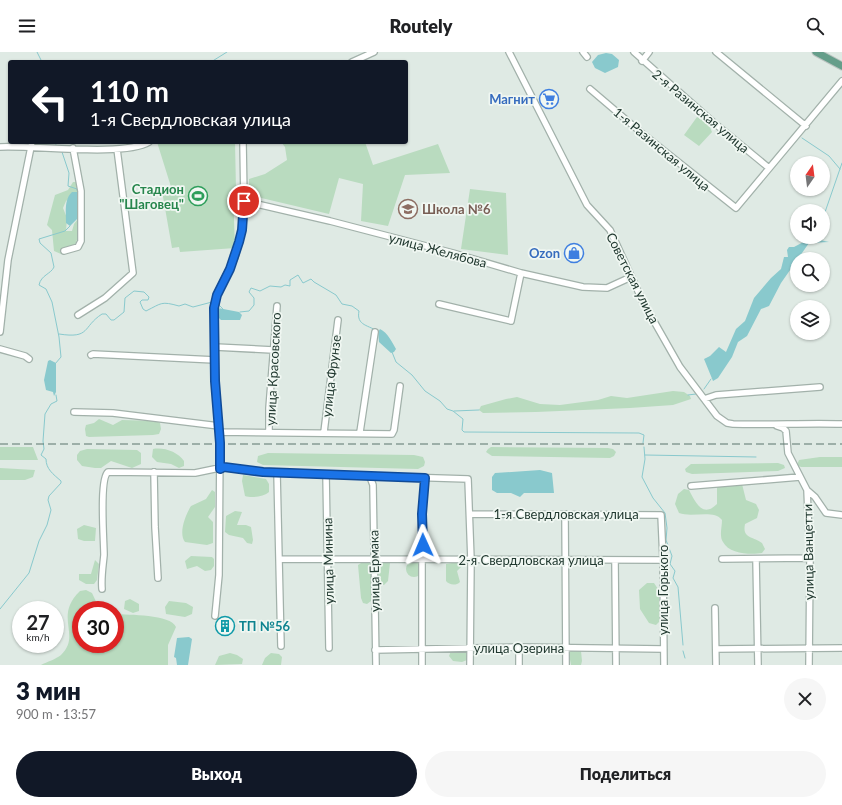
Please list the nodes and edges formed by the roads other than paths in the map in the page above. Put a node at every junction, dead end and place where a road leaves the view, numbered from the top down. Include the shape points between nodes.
1 (374, 52) edge
2 (509, 52) edge
3 (583, 52) edge
4 (634, 52) edge
5 (649, 52) edge
6 (716, 52) edge
7 (816, 52) edge
8 (587, 58) dead end
9 (356, 60) edge
10 (642, 61) junction
11 (842, 66) edge
12 (842, 81) edge
13 (590, 89) dead end
14 (806, 126) junction
15 (32, 144) edge
16 (145, 144) edge
17 (243, 144) edge
18 (0, 146) edge
19 (72, 148) junction
20 (117, 149) junction
21 (769, 168) junction
22 (244, 201) junction
23 (64, 251) dead end
24 (521, 273) junction
25 (631, 277) junction
26 (439, 304) dead end
27 (277, 306) dead end
28 (78, 315) dead end
29 (338, 320) dead end
30 (0, 332) edge
31 (375, 332) dead end
32 (215, 347) junction
33 (0, 349) edge
34 (273, 350) junction
35 (91, 355) dead end
36 (29, 359) dead end
37 (215, 360) junction
38 (400, 386) dead end
39 (820, 387) dead end
40 (704, 399) junction
41 (74, 412) dead end
42 (842, 424) edge
43 (776, 426) junction
44 (219, 429) junction
45 (269, 432) junction
46 (324, 432) junction
47 (360, 432) junction
48 (220, 469) junction
49 (154, 472) junction
50 (277, 473) junction
51 (326, 474) junction
52 (370, 477) junction
53 (800, 477) junction
54 (425, 478) junction
55 (691, 486) dead end
56 (807, 490) junction
57 (471, 514) junction
58 (565, 514) junction
59 (661, 515) joint
60 (842, 515) edge
61 (328, 558) junction
62 (810, 558) junction
63 (278, 559) junction
64 (375, 559) junction
65 (722, 559) dead end
66 (756, 559) junction
67 (423, 560) junction
68 (471, 560) junction
69 (566, 560) junction
70 (616, 560) junction
71 (664, 560) junction
72 (158, 578) dead end
73 (102, 589) dead end
74 (715, 608) dead end
75 (215, 616) dead end
76 (281, 646) dead end
77 (519, 647) junction
78 (565, 647) junction
79 (616, 647) junction
80 (329, 648) dead end
81 (470, 648) junction
82 (759, 648) junction
83 (809, 648) junction
84 (842, 648) edge
85 (663, 649) junction
86 (716, 649) junction
87 (375, 650) junction
88 (422, 650) junction
89 (376, 665) edge
90 (422, 665) edge
91 (470, 665) edge
92 (519, 665) edge
93 (566, 665) edge
94 (616, 665) edge
95 (664, 665) edge
96 (716, 665) edge
97 (758, 665) edge
98 (809, 665) edge

1 - 9 street
2 - 25 street, Советская улица via 587,205 610,230
3 - 8 street
4 - 10 street, 2-я Разинская улица
5 - 10 street
6 - 14 street
7 - 11 main road
10 - 21 street, 2-я Разинская улица
12 - 14 street
13 - 21 street, 1-я Разинская улица via 736,208
14 - 21 street
15 - 18 street
15 - 19 street
15 - 30 street via 8,260
16 - 20 street
17 - 22 street
19 - 20 street
19 - 23 street via 81,191 81,241 78,247
20 - 28 street via 134,271 114,291
22 - 24 street, улица Желябова via 381,234
22 - 32 street via 242,230 235,257 215,300
24 - 25 street, улица Желябова via 601,289
24 - 26 street via 511,321
25 - 40 street, Советская улица via 680,367
27 - 34 street, улица Красовского
29 - 46 street, улица Фрунзе
31 - 47 street
32 - 34 street
32 - 37 street
33 - 36 street
34 - 45 street, улица Красовского
35 - 37 street
37 - 44 street
38 - 47 street via 392,434
39 - 40 street via 716,395
40 - 43 street, Советская улица via 717,416 727,423
41 - 44 street via 121,414
42 - 43 street via 788,423
43 - 53 street, улица Ванцетти via 785,429 791,460
44 - 45 street
44 - 48 street
45 - 46 street
46 - 47 street
48 - 49 street via 195,473
48 - 50 street via 224,467
48 - 75 street via 218,596
49 - 72 street
49 - 73 street via 108,472 104,478
50 - 51 street
50 - 63 street
51 - 52 street
51 - 61 street, улица Минина
52 - 54 street
52 - 64 street, улица Ермака via 373,485
53 - 55 street
53 - 56 street, улица Ванцетти
54 - 57 street via 468,479
54 - 67 street via 422,514
56 - 60 street via 826,513
56 - 62 street, улица Ванцетти
57 - 58 street, 1-я Свердловская улица
57 - 68 street
58 - 59 street, 1-я Свердловская улица
58 - 69 street
59 - 71 street, улица Горького
61 - 63 street, 2-я Свердловская улица
61 - 64 street, 2-я Свердловская улица
61 - 80 street, улица Минина
62 - 66 street
62 - 83 street, улица Ванцетти
63 - 76 street
64 - 67 street, 2-я Свердловская улица
64 - 87 street, улица Ермака
65 - 66 street
66 - 82 street
67 - 68 street, 2-я Свердловская улица
67 - 88 street
68 - 69 street, 2-я Свердловская улица
68 - 81 street
69 - 70 street, 2-я Свердловская улица
69 - 78 street
70 - 71 street, 2-я Свердловская улица
70 - 79 street
71 - 85 street, улица Горького
74 - 86 street
77 - 78 street, улица Озерина
77 - 81 street, улица Озерина
77 - 92 street
78 - 79 street, улица Озерина
78 - 93 street
79 - 85 street, улица Озерина
79 - 94 street
81 - 88 street, улица Озерина
81 - 91 street
82 - 83 street
82 - 86 street
82 - 97 street
83 - 84 street
83 - 98 street, улица Ванцетти
85 - 95 street, улица Горького
86 - 96 street
87 - 88 street, улица Озерина
87 - 89 street, улица Ермака
88 - 90 street

